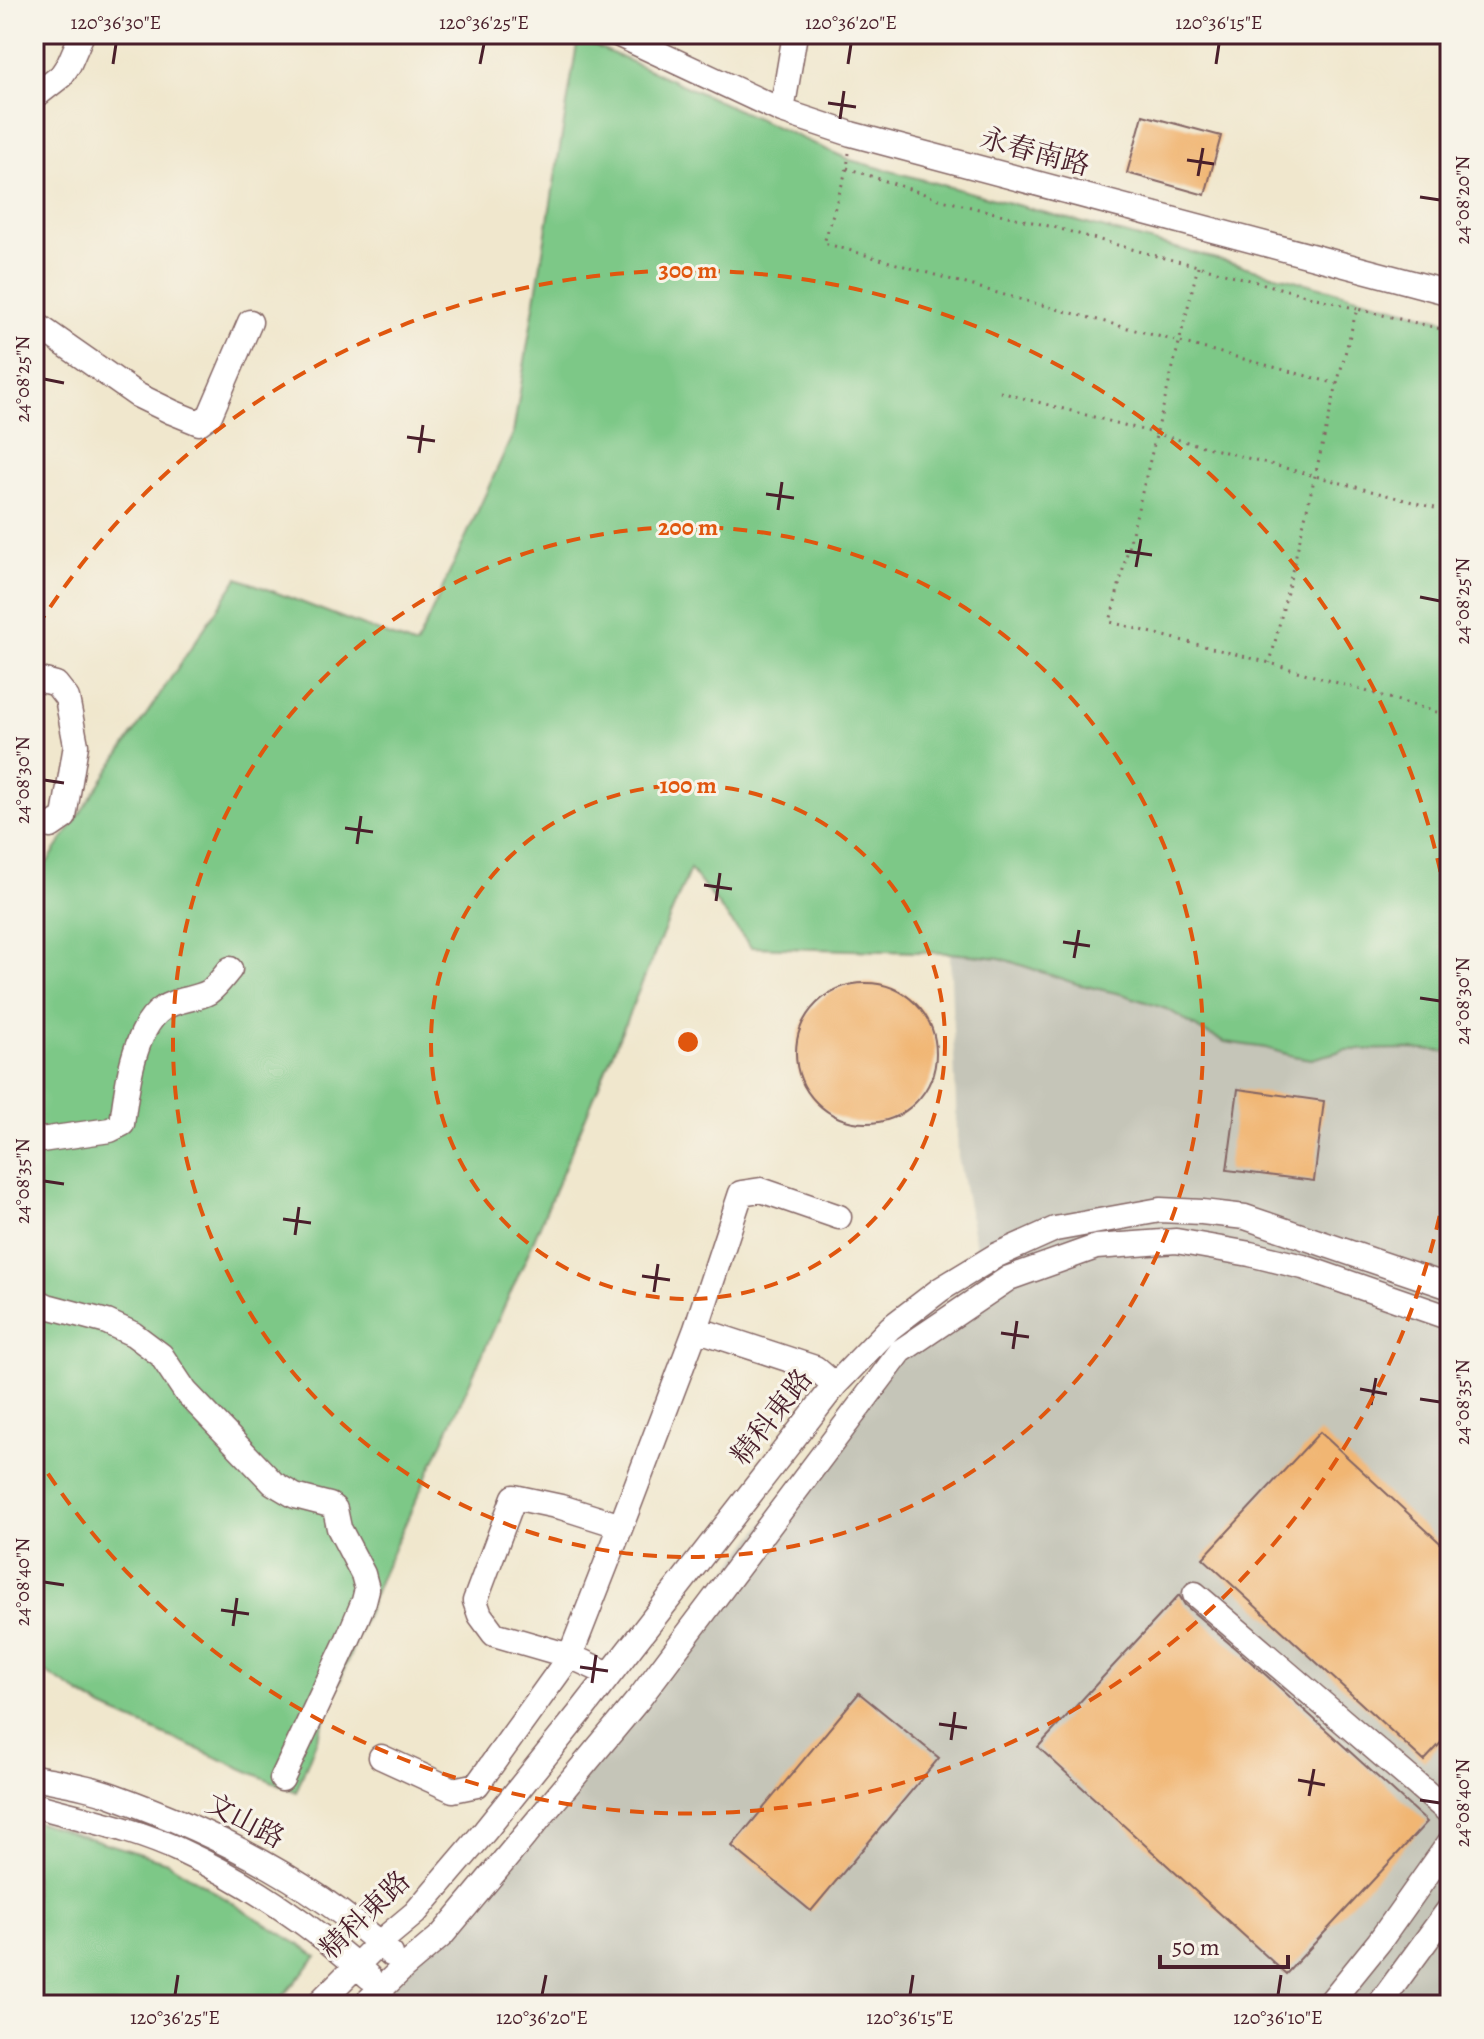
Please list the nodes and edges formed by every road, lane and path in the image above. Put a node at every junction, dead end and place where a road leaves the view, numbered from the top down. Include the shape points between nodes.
1 (82, 34) edge
2 (617, 34) edge
3 (795, 34) edge
4 (34, 97) edge
5 (782, 111) junction
6 (851, 134) junction
7 (847, 168) junction
8 (1198, 266) junction
9 (1450, 293) edge
10 (1357, 309) junction
11 (250, 322) dead end
12 (34, 323) edge
13 (1450, 331) edge
14 (1179, 342) junction
15 (1337, 384) junction
16 (1000, 392) dead end
17 (1156, 432) junction
18 (1314, 476) junction
19 (1450, 512) edge
20 (1270, 663) junction
21 (34, 678) edge
22 (1450, 716) edge
23 (34, 821) edge
24 (230, 969) dead end
25 (34, 1141) edge
26 (839, 1217) dead end
27 (1450, 1287) edge
28 (34, 1300) edge
29 (1450, 1318) edge
30 (696, 1329) junction
31 (835, 1385) junction
32 (621, 1526) junction
33 (1195, 1594) dead end
34 (570, 1656) junction
35 (609, 1674) junction
36 (381, 1757) dead end
37 (34, 1777) edge
38 (282, 1779) dead end
39 (34, 1805) edge
40 (1450, 1813) edge
41 (1450, 1842) edge
42 (1450, 1908) edge
43 (379, 1943) junction
44 (358, 1966) junction
45 (404, 1967) junction
46 (373, 1996) edge
47 (317, 2005) edge
48 (1328, 2005) edge
49 (1379, 2005) edge

1 - 4 street via 61,76
2 - 5 street, 永春南路
3 - 5 street
5 - 6 street, 永春南路
6 - 7 path
6 - 9 street, 永春南路
7 - 8 path via 942,200
7 - 14 path via 824,243
8 - 10 path
8 - 14 path
10 - 13 path
10 - 15 path
11 - 12 street via 210,415 199,423 137,395
14 - 15 path
14 - 17 path
15 - 18 path
16 - 17 path
17 - 18 path
17 - 20 path via 1110,622
18 - 19 path
18 - 20 path
20 - 22 path
21 - 23 street via 56,684 67,698 76,745 64,817 51,826
24 - 25 street via 208,992 161,1009 149,1023 136,1051 122,1124
26 - 30 street via 761,1190 741,1193
27 - 31 street, 精科東路 via 1245,1217 1145,1212 1055,1229 997,1255 890,1328
28 - 38 street via 133,1334 161,1355 185,1391 273,1483 335,1509 367,1589
29 - 45 street via 1303,1267 1176,1241 1096,1247 1009,1278 901,1351 638,1700 442,1935
30 - 31 street via 815,1368
30 - 32 street
31 - 35 street, 精科東路
32 - 34 street
32 - 34 street via 514,1497 475,1601 494,1634
33 - 40 street
34 - 35 street
34 - 36 street via 477,1785 453,1790
35 - 43 street, 精科東路 via 415,1913
37 - 43 street, 文山路 via 109,1794 213,1836 326,1901
39 - 44 street, 文山路 via 180,1850 296,1917
41 - 48 street
42 - 49 street
43 - 44 street, 精科東路
43 - 45 street, 文山路
44 - 46 street, 文山路
44 - 47 street, 精科東路
45 - 46 street

